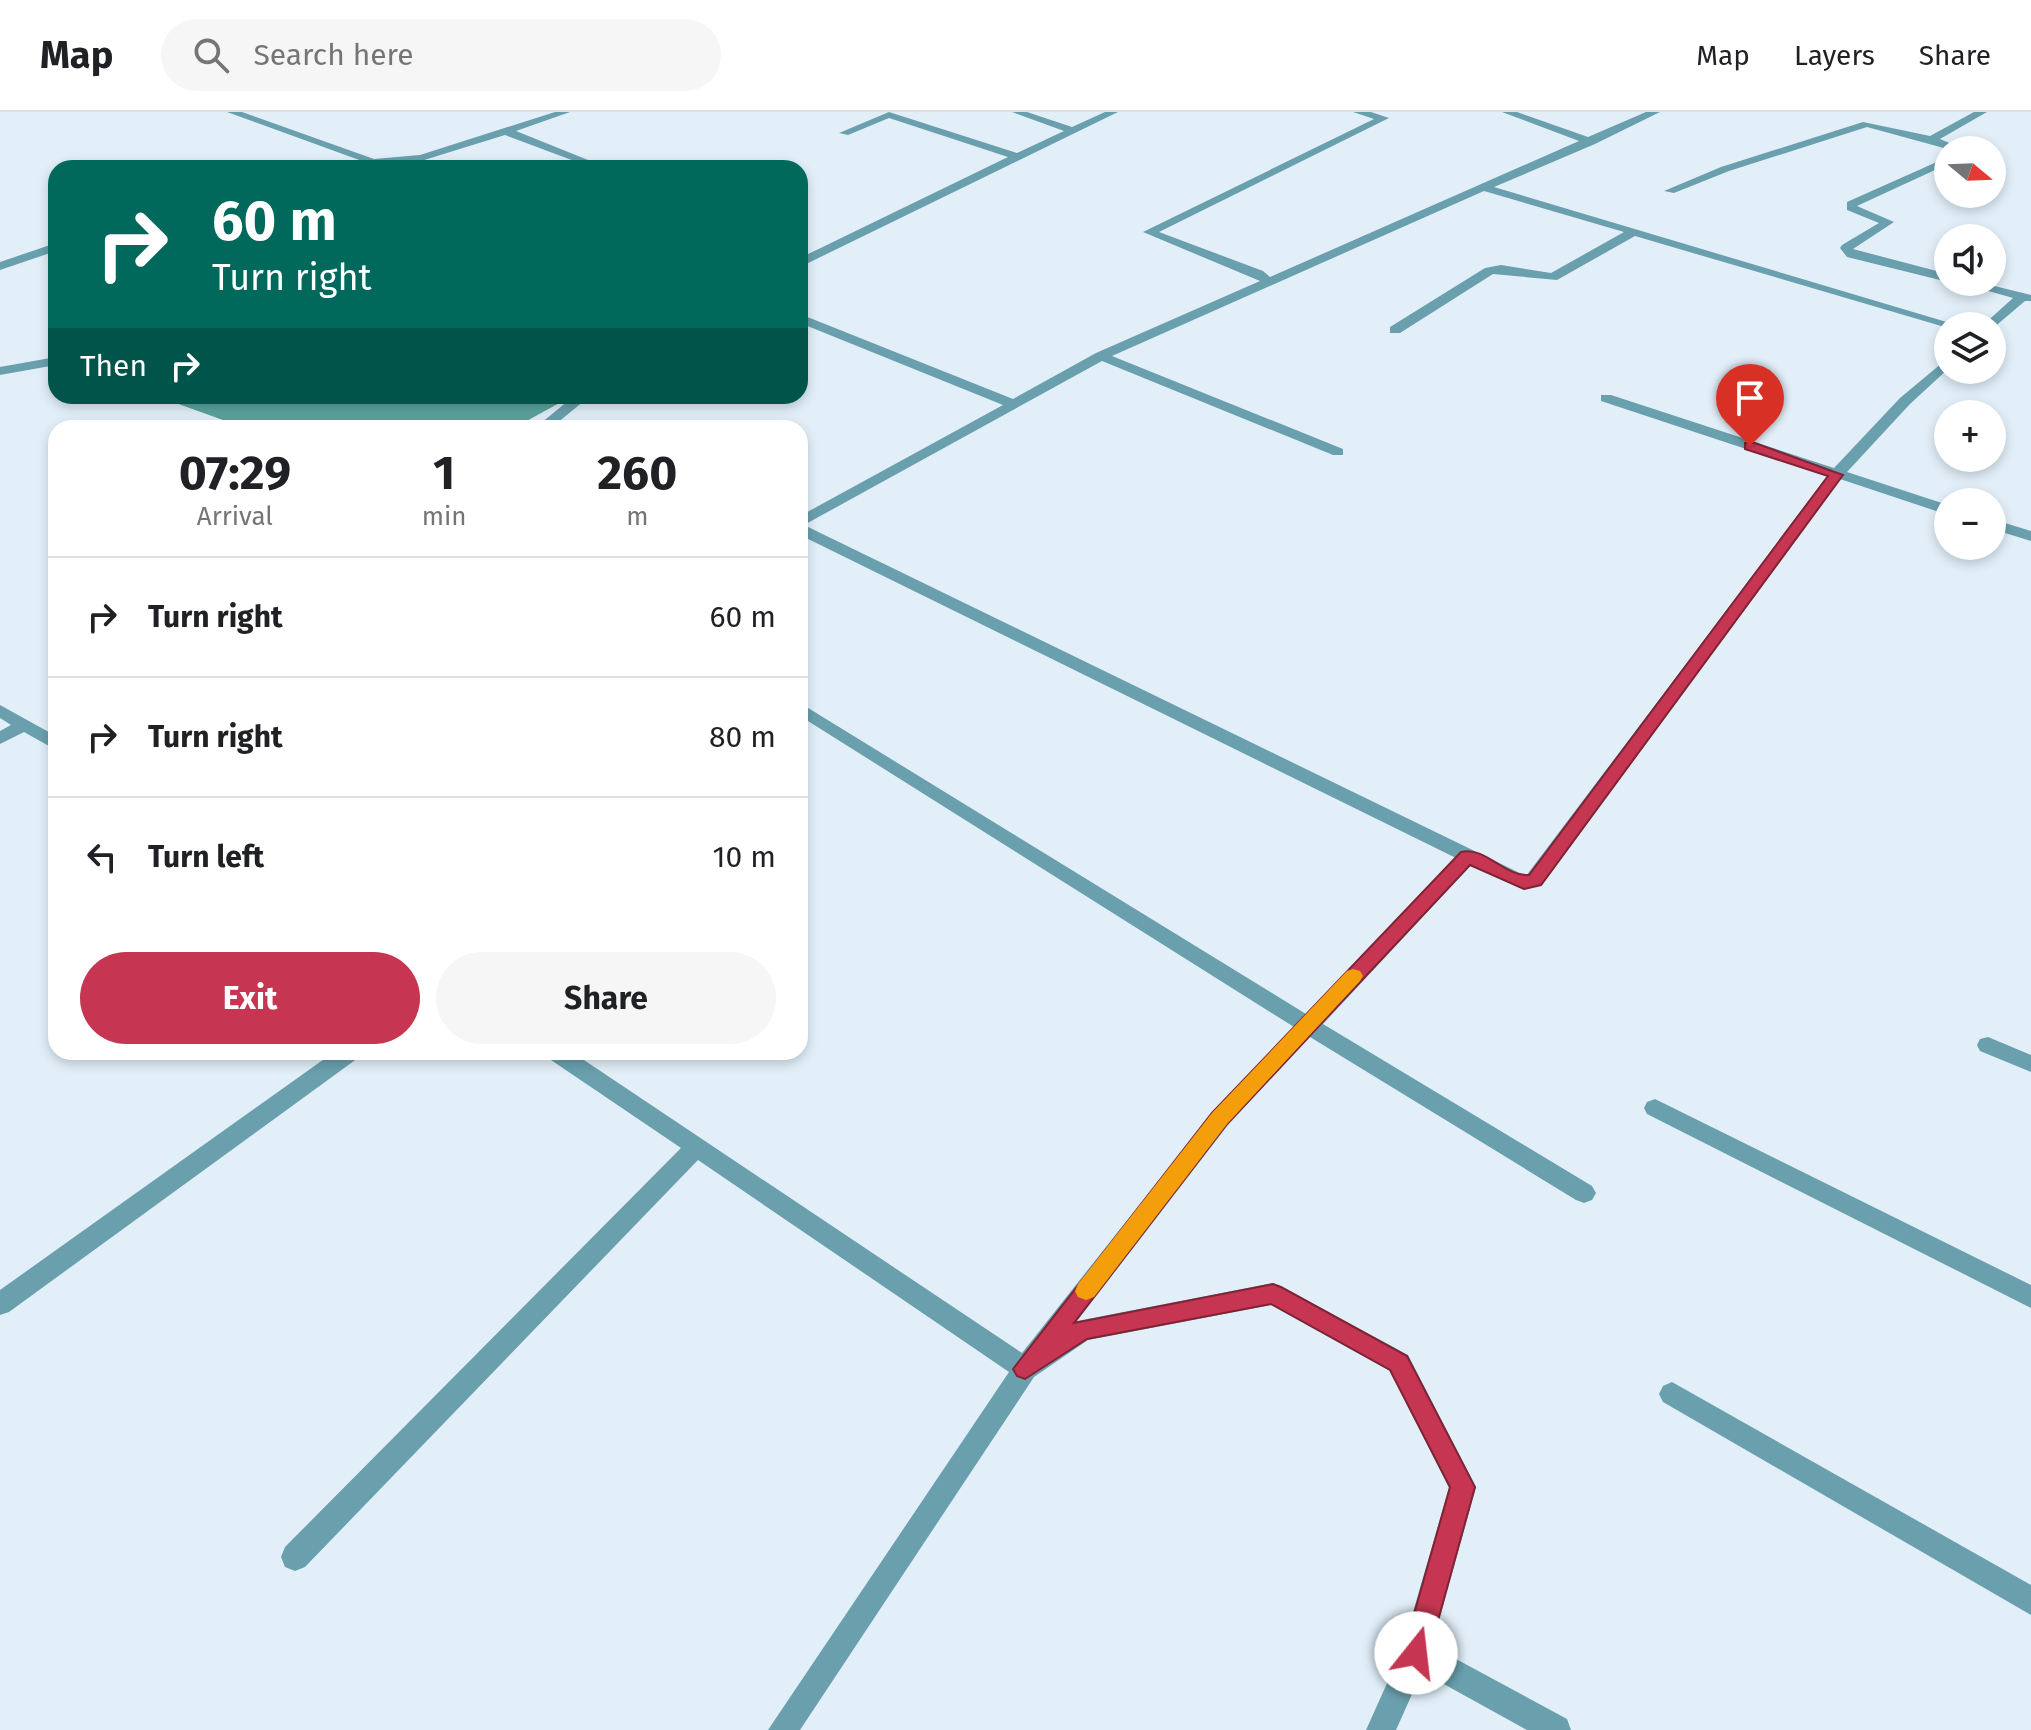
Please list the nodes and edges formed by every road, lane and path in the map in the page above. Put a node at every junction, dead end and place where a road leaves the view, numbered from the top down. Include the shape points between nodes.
1 (232, 112) edge
2 (565, 112) edge
3 (1017, 112) edge
4 (1113, 112) edge
5 (1358, 112) edge
6 (1507, 112) edge
7 (1655, 112) edge
8 (1982, 112) edge
9 (1072, 130) junction
10 (508, 132) junction
11 (844, 133) dead end
12 (1931, 139) junction
13 (1934, 140) edge
14 (1591, 142) junction
15 (1015, 156) junction
16 (367, 160) edge
17 (397, 160) edge
18 (582, 160) edge
19 (1934, 166) edge
20 (1485, 188) junction
21 (1670, 191) dead end
22 (1633, 232) junction
23 (48, 250) edge
24 (808, 259) edge
25 (0, 266) edge
26 (1934, 274) edge
27 (1270, 283) junction
28 (2006, 293) edge
29 (2027, 298) edge
30 (2006, 313) edge
31 (1934, 320) edge
32 (808, 321) edge
33 (1395, 330) dead end
34 (1101, 356) junction
35 (48, 362) edge
36 (0, 371) edge
37 (1934, 375) edge
38 (1606, 398) dead end
39 (573, 404) edge
40 (1016, 405) junction
41 (552, 420) edge
42 (1338, 452) dead end
43 (1836, 475) junction
44 (1934, 506) edge
45 (808, 518) edge
46 (2006, 528) edge
47 (808, 533) edge
48 (2031, 536) edge
49 (0, 710) edge
50 (808, 713) edge
51 (24, 725) junction
52 (0, 738) edge
53 (48, 739) edge
54 (1468, 857) junction
55 (1307, 1025) junction
56 (1988, 1045) dead end
57 (339, 1060) edge
58 (568, 1060) edge
59 (2031, 1064) edge
60 (1655, 1108) dead end
61 (697, 1146) junction
62 (1584, 1193) dead end
63 (2031, 1297) edge
64 (0, 1304) edge
65 (1025, 1369) junction
66 (1672, 1394) dead end
67 (295, 1557) dead end
68 (2031, 1601) edge
69 (1416, 1653) junction
70 (783, 1730) edge
71 (1381, 1730) edge
72 (1556, 1730) edge

1 - 16 street
2 - 10 street
3 - 9 street
4 - 9 street
5 - 27 street via 1384,118 1149,232 1259,274
6 - 14 street
7 - 14 street
8 - 12 street
9 - 15 street
10 - 17 street
10 - 18 street
11 - 15 street via 889,115
12 - 13 street
12 - 21 street via 1867,124
14 - 20 street
15 - 24 street
19 - 26 street via 1851,204 1888,222 1846,251
20 - 22 street
20 - 27 street
22 - 31 street
22 - 33 street via 1553,277 1489,271
23 - 25 street
27 - 34 street
28 - 29 street
29 - 30 street
32 - 40 street
34 - 40 street
34 - 42 street
35 - 36 street
37 - 43 street
38 - 43 street
39 - 41 street
40 - 45 street
43 - 44 street
43 - 54 street via 1535,880 1524,883
46 - 48 street
47 - 54 street
49 - 51 street
50 - 55 street
51 - 52 street
51 - 53 street
54 - 55 street
55 - 62 street
55 - 65 street via 1220,1119
56 - 59 street
57 - 64 street
58 - 61 street
60 - 63 street
61 - 65 street
61 - 67 street
65 - 69 street via 1082,1330 1273,1294 1399,1363 1463,1487
65 - 70 street
66 - 68 street
69 - 71 street
69 - 72 street

